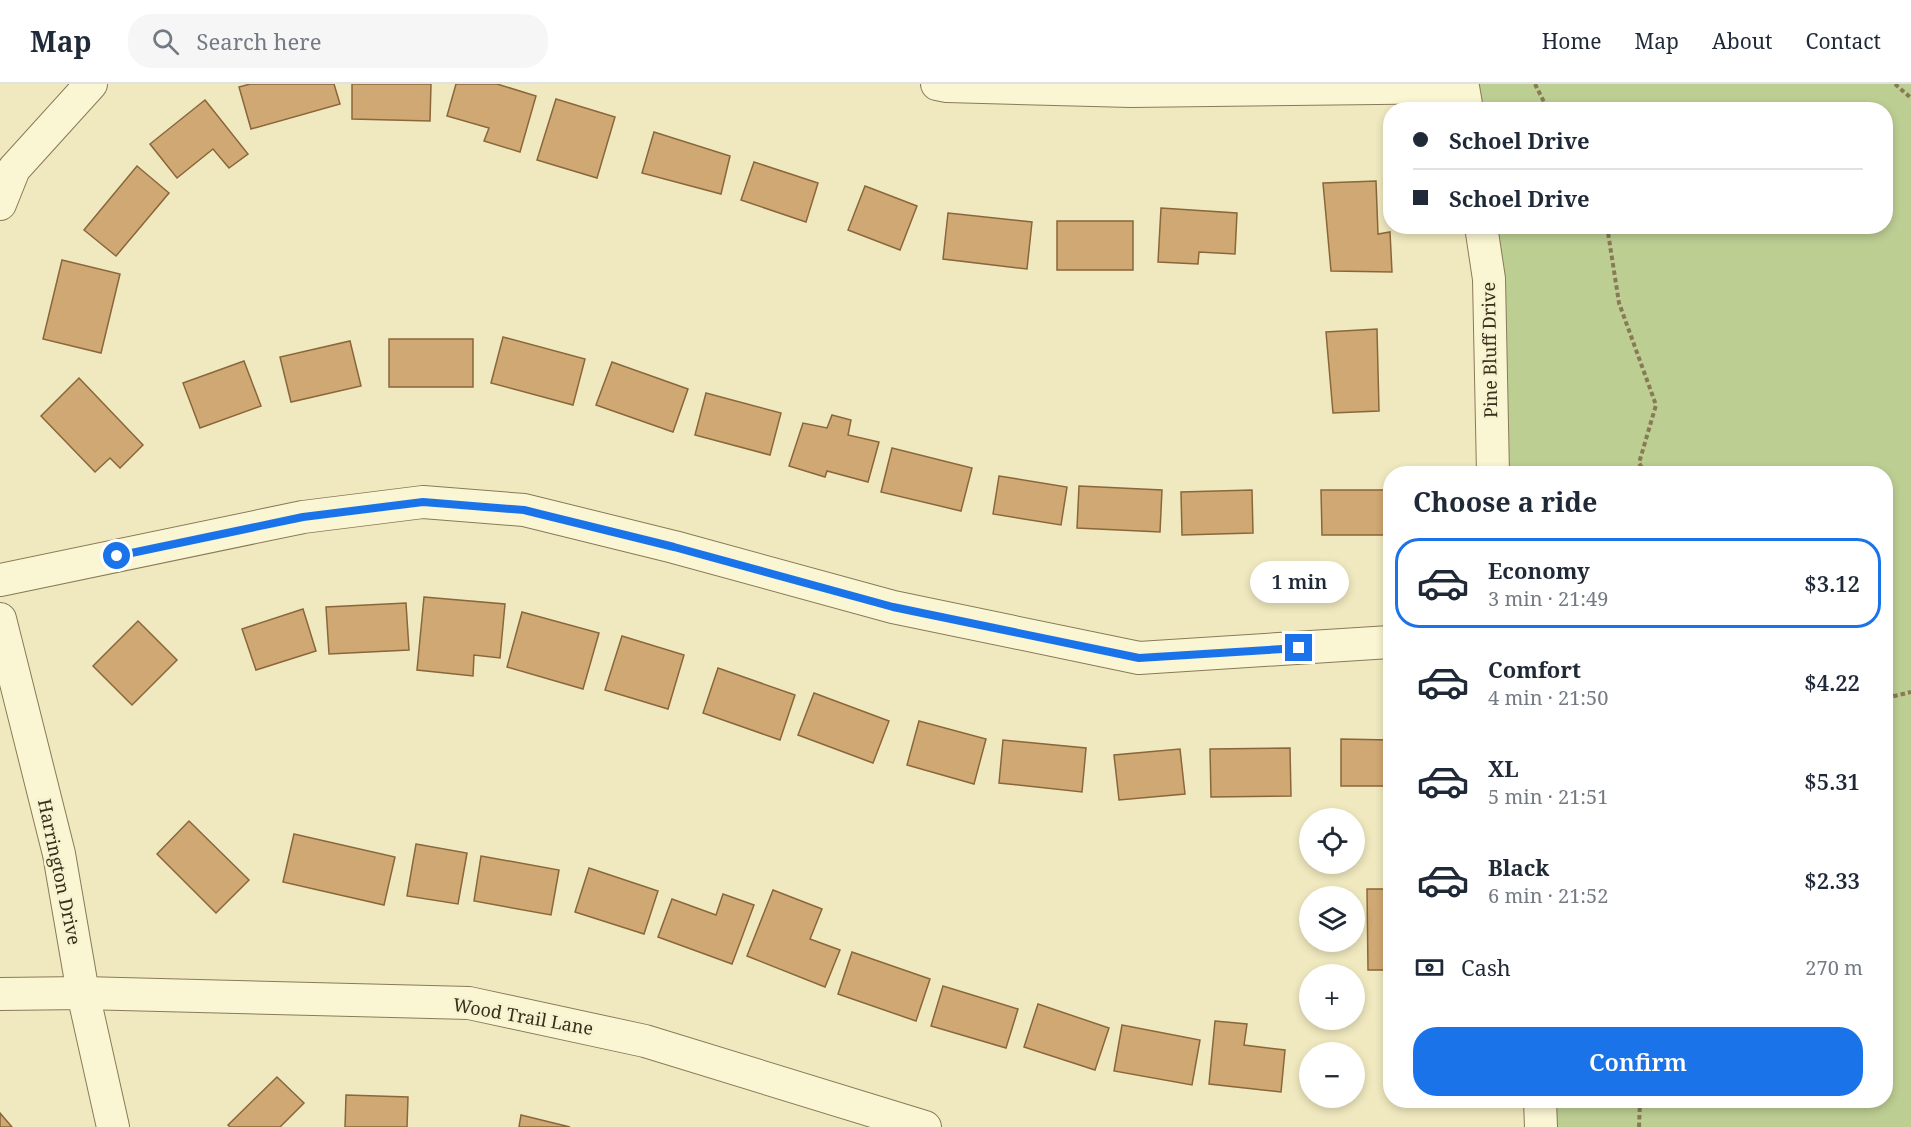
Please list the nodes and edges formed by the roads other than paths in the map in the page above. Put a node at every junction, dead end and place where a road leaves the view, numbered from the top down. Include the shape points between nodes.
1 (91, 84) edge
2 (937, 84) edge
3 (1466, 102) edge
4 (0, 204) edge
5 (1482, 234) edge
6 (1493, 466) edge
7 (0, 580) edge
8 (0, 618) edge
9 (1383, 642) edge
10 (83, 993) junction
11 (0, 994) edge
12 (113, 1127) edge
13 (924, 1127) edge

1 - 4 street via 14,169
2 - 3 street via 1131,91 1463,87
5 - 6 street, Pine Bluff Drive via 1489,279
7 - 9 street via 303,517 423,502 524,510 893,607 1139,658
8 - 10 street, Harrington Drive via 59,854
10 - 11 street, Wood Trail Lane
10 - 12 street, Harrington Drive
10 - 13 street, Wood Trail Lane via 469,1003 645,1041

